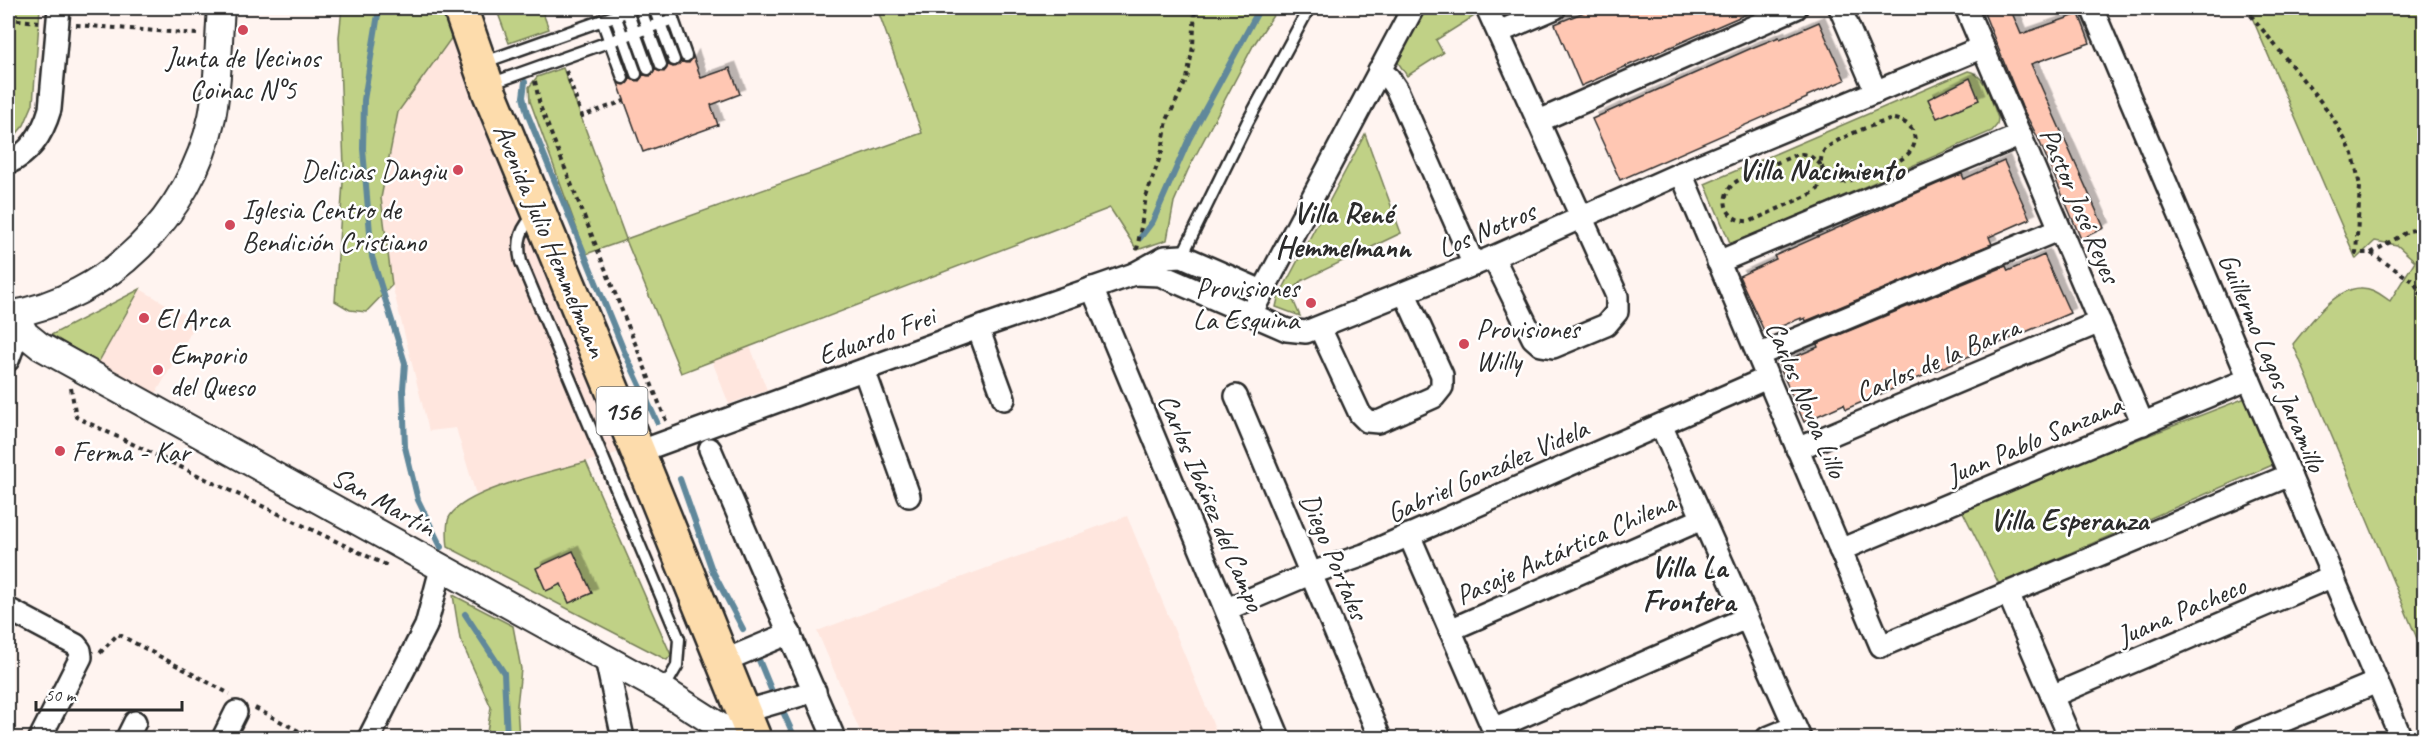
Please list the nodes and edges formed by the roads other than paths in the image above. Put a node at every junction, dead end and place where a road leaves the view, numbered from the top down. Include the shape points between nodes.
1 (221, 8) edge
2 (460, 8) edge
3 (654, 8) edge
4 (669, 8) edge
5 (1309, 8) edge
6 (1413, 8) edge
7 (1487, 8) edge
8 (1555, 8) edge
9 (1797, 8) edge
10 (1840, 8) edge
11 (1966, 8) edge
12 (2092, 8) edge
13 (635, 9) edge
14 (59, 15) edge
15 (615, 15) junction
16 (673, 19) junction
17 (602, 20) junction
18 (660, 23) junction
19 (648, 28) junction
20 (635, 32) junction
21 (1498, 32) junction
22 (622, 37) junction
23 (610, 41) junction
24 (1983, 47) junction
25 (686, 56) dead end
26 (674, 60) dead end
27 (661, 64) dead end
28 (648, 69) dead end
29 (1379, 70) junction
30 (636, 74) dead end
31 (483, 75) junction
32 (623, 78) dead end
33 (1876, 92) junction
34 (1539, 120) junction
35 (2021, 135) junction
36 (8, 163) edge
37 (1681, 173) junction
38 (539, 211) junction
39 (1584, 218) junction
40 (2060, 229) junction
41 (1182, 256) junction
42 (1483, 261) junction
43 (1718, 262) junction
44 (1134, 274) junction
45 (1092, 288) junction
46 (1262, 291) junction
47 (1405, 294) junction
48 (11, 315) edge
49 (1250, 315) junction
50 (2100, 322) junction
51 (978, 328) junction
52 (1320, 328) junction
53 (1758, 355) junction
54 (8, 360) edge
55 (864, 370) junction
56 (1767, 378) junction
57 (2249, 379) junction
58 (1236, 396) dead end
59 (1004, 399) dead end
60 (2143, 424) junction
61 (1661, 425) junction
62 (710, 449) dead end
63 (1797, 449) junction
64 (639, 452) junction
65 (2290, 475) junction
66 (909, 496) dead end
67 (1702, 519) junction
68 (1409, 535) junction
69 (1840, 550) junction
70 (441, 569) junction
71 (1312, 573) junction
72 (2333, 576) junction
73 (2008, 593) junction
74 (8, 609) edge
75 (1227, 609) junction
76 (1746, 618) junction
77 (1450, 630) junction
78 (790, 633) junction
79 (606, 659) junction
80 (721, 662) junction
81 (2377, 682) junction
82 (663, 690) junction
83 (815, 691) junction
84 (2052, 696) junction
85 (241, 705) road end
86 (745, 730) edge
87 (1797, 733) edge
88 (1495, 734) edge
89 (40, 738) edge
90 (223, 738) edge
91 (369, 738) edge
92 (623, 738) edge
93 (834, 738) edge
94 (1279, 738) edge
95 (1380, 738) edge
96 (1767, 738) edge
97 (2070, 738) edge
98 (2242, 738) edge
99 (2401, 738) edge

1 - 48 street via 216,90 205,142 170,213 135,252 92,284 42,307
2 - 31 highway, Avenida Julio Hemmelmann / 156
3 - 18 lane
4 - 16 lane
5 - 41 lane
6 - 29 street
7 - 21 street
8 - 21 street
9 - 34 street
10 - 33 street
11 - 24 street, Pastor José Reyes
12 - 57 street, Guillermo Lagos Jaramillo
13 - 15 lane
13 - 19 lane
13 - 20 lane
14 - 36 street via 46,122 33,144
15 - 17 lane
15 - 22 lane
16 - 18 lane
16 - 25 lane
17 - 23 lane
17 - 31 lane
18 - 19 lane
18 - 26 lane
19 - 20 lane
19 - 27 lane
20 - 22 lane
20 - 28 lane
21 - 34 street
22 - 23 lane
22 - 30 lane
23 - 31 lane
23 - 32 lane
24 - 33 street, Los Notros
24 - 35 street, Pastor José Reyes
29 - 42 street via 1397,90
29 - 46 street
31 - 38 highway, Avenida Julio Hemmelmann / 156
33 - 37 street, Los Notros
34 - 39 street
35 - 40 street, Pastor José Reyes
35 - 43 street
37 - 39 street, Los Notros
37 - 43 street, Carlos Novoa Lillo
38 - 64 highway, Avenida Julio Hemmelmann / 156
38 - 82 lane via 520,235 521,262 679,639 677,666
39 - 42 street, Los Notros
39 - 42 street via 1617,296 1617,312 1606,325 1553,347 1541,345
40 - 50 street, Pastor José Reyes
40 - 53 street
41 - 44 street via 1165,257
41 - 46 street
42 - 47 street, Los Notros
43 - 53 street, Carlos Novoa Lillo
44 - 45 street, Eduardo Frei
44 - 49 street, Los Notros via 1160,275
45 - 51 street, Eduardo Frei
45 - 75 street, Carlos Ibáñez del Campo
46 - 49 street
47 - 52 street, Los Notros
47 - 52 street via 1442,375 1442,387 1434,397 1378,422 1367,421 1360,414
48 - 54 street via 18,333
48 - 70 street, San Martín via 40,346
49 - 52 street, Los Notros via 1297,332
50 - 60 street, Pastor José Reyes
50 - 63 street, Carlos de la Barra
51 - 55 street, Eduardo Frei
51 - 59 street
53 - 56 street, Carlos Novoa Lillo
55 - 64 street, Eduardo Frei
55 - 66 street
56 - 61 street, Gabriel González Videla
56 - 63 street, Carlos Novoa Lillo
57 - 60 street, Juan Pablo Sanzana
57 - 65 street, Guillermo Lagos Jaramillo
58 - 71 street, Diego Portales
60 - 69 street, Juan Pablo Sanzana
61 - 67 street
61 - 68 street, Gabriel González Videla
62 - 78 street
63 - 69 street, Carlos Novoa Lillo
64 - 80 highway, Avenida Julio Hemmelmann / 156
65 - 72 street, Guillermo Lagos Jaramillo
65 - 73 street
67 - 76 street
67 - 77 street, Pasaje Antártica Chilena
68 - 71 street, Gabriel González Videla
68 - 77 street
69 - 73 street, Carlos Novoa Lillo via 1881,646
70 - 79 street, San Martín
70 - 91 street via 426,626
71 - 75 street, Gabriel González Videla
71 - 95 street, Diego Portales
72 - 81 street, Guillermo Lagos Jaramillo
72 - 84 street, Juana Pacheco
73 - 84 street
74 - 89 street via 80,650 81,657
75 - 94 street, Carlos Ibáñez del Campo
76 - 87 street
76 - 88 street
77 - 88 street
78 - 80 street
78 - 83 street
79 - 82 street, San Martín
79 - 92 street
80 - 86 highway, Avenida Julio Hemmelmann / 156
81 - 98 street
81 - 99 street, Guillermo Lagos Jaramillo
82 - 86 street, San Martín
83 - 86 street
83 - 93 street
84 - 97 street
85 - 90 street
87 - 96 street

